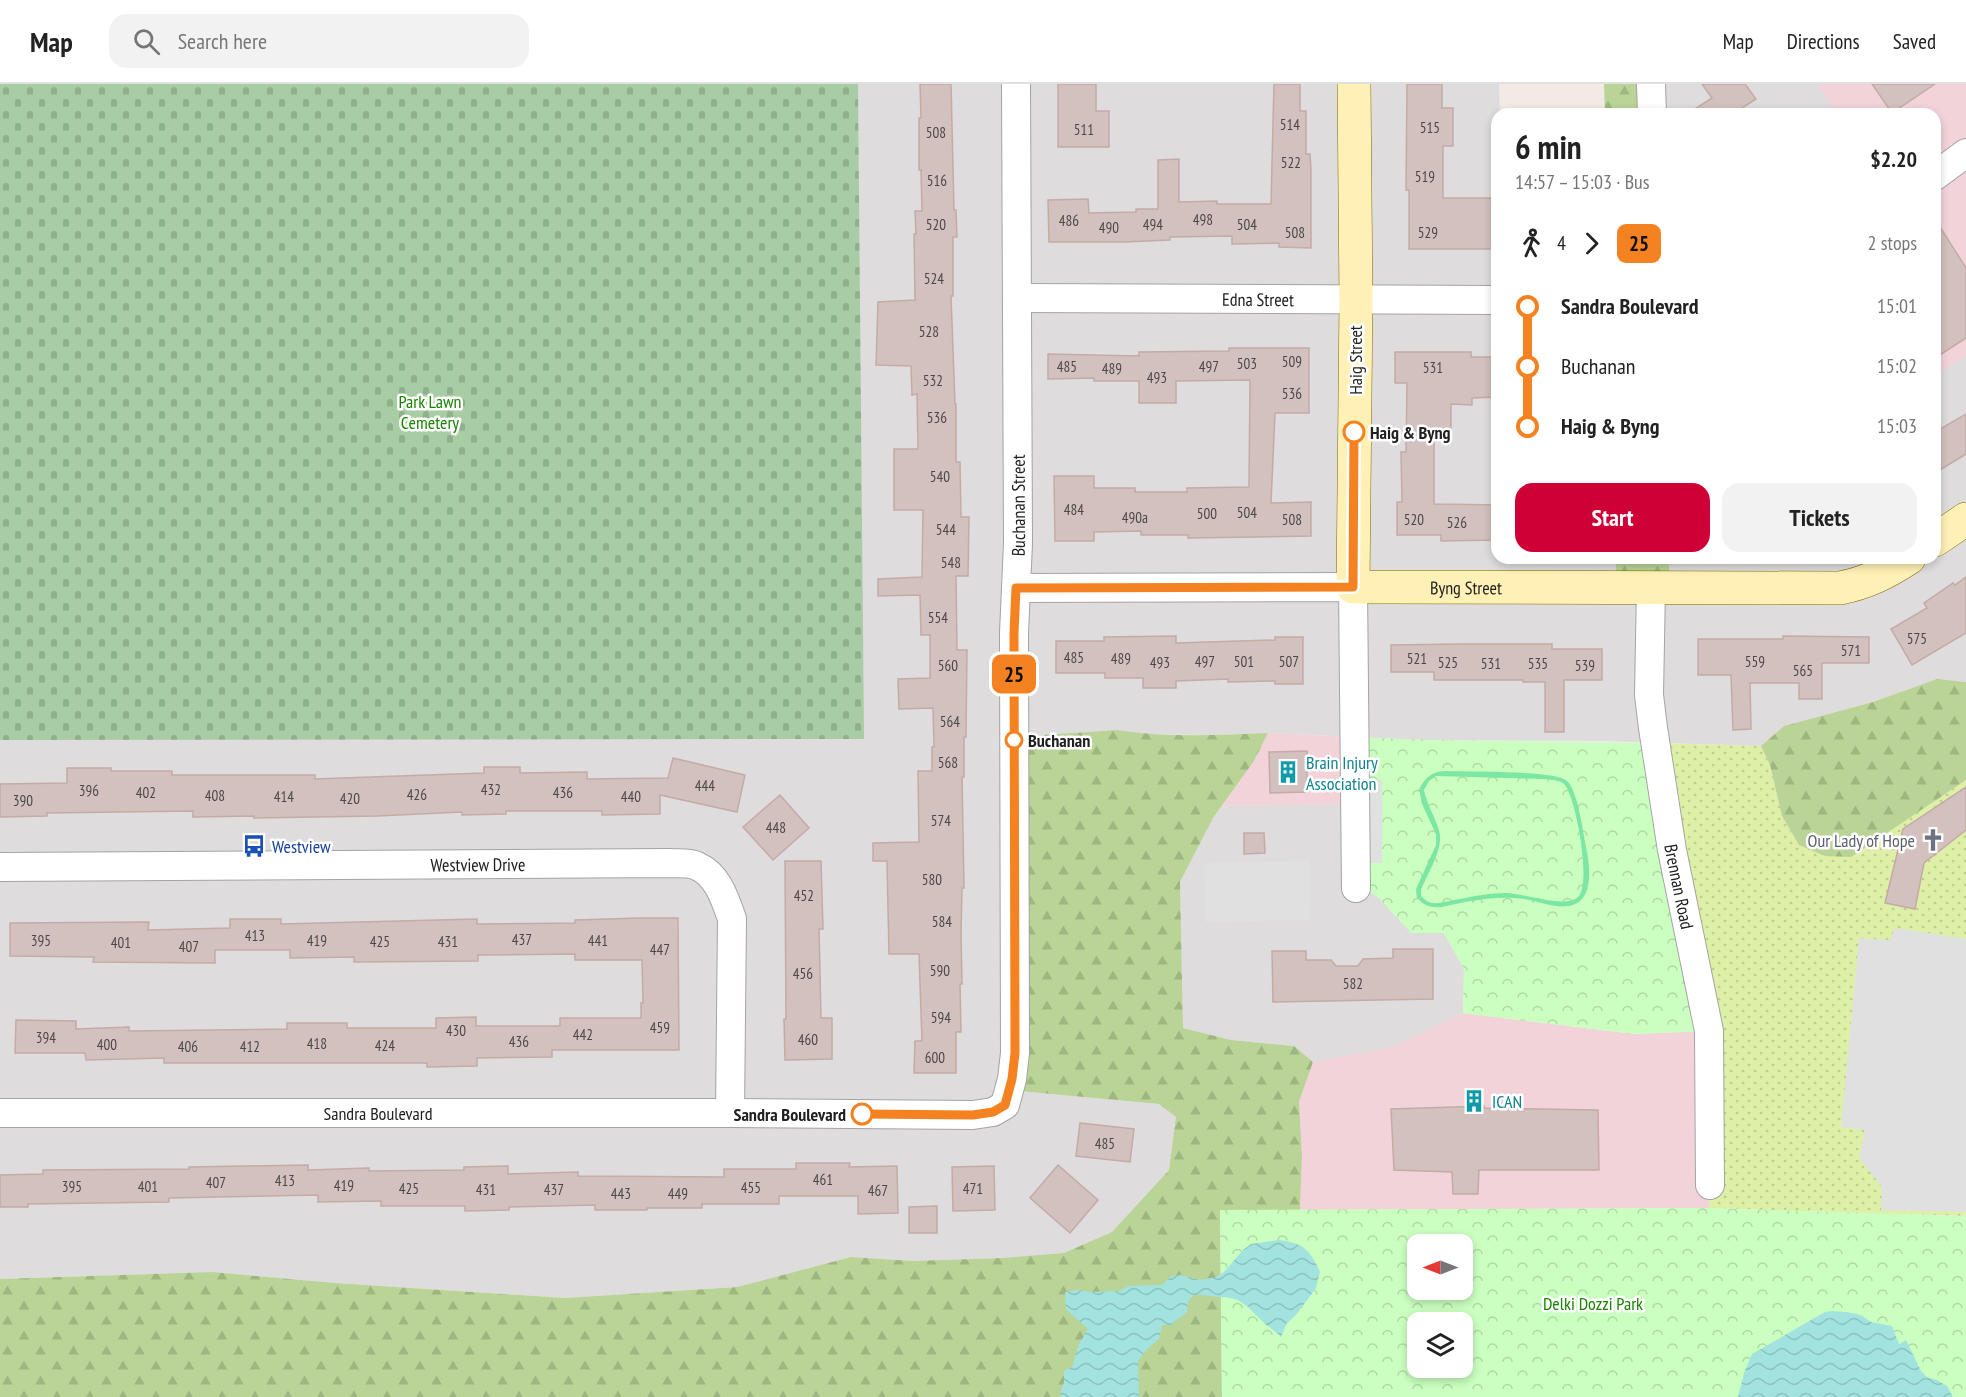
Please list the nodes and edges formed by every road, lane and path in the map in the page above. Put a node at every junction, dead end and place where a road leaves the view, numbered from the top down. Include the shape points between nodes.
1 (1016, 84) edge
2 (1354, 84) edge
3 (1652, 84) edge
4 (1652, 108) edge
5 (1966, 153) edge
6 (1941, 172) edge
7 (1018, 298) junction
8 (1356, 300) junction
9 (1491, 300) edge
10 (1966, 519) edge
11 (1941, 536) edge
12 (1899, 564) edge
13 (1353, 587) junction
14 (1652, 587) junction
15 (1016, 588) junction
16 (0, 867) edge
17 (1356, 888) dead end
18 (1005, 1105) joint
19 (0, 1113) edge
20 (729, 1113) junction
21 (1710, 1185) dead end

1 - 7 street, Buchanan Street
2 - 8 street, Haig Street
3 - 4 street
5 - 6 street
7 - 8 street, Edna Street
7 - 15 street, Buchanan Street
8 - 9 street, Edna Street
8 - 13 street, Haig Street
10 - 11 street
12 - 14 street, Byng Street via 1861,584 1840,588
13 - 14 street, Byng Street
13 - 15 street, Byng Street
13 - 17 street, Haig Street
14 - 21 street, Brennan Road via 1649,695 1653,728 1672,850 1709,1031
15 - 18 street, Buchanan Street via 1015,1053
16 - 20 street, Westview Drive via 696,865 712,877 724,894 732,919
18 - 20 street, Sandra Boulevard via 993,1112 973,1115
19 - 20 street, Sandra Boulevard

